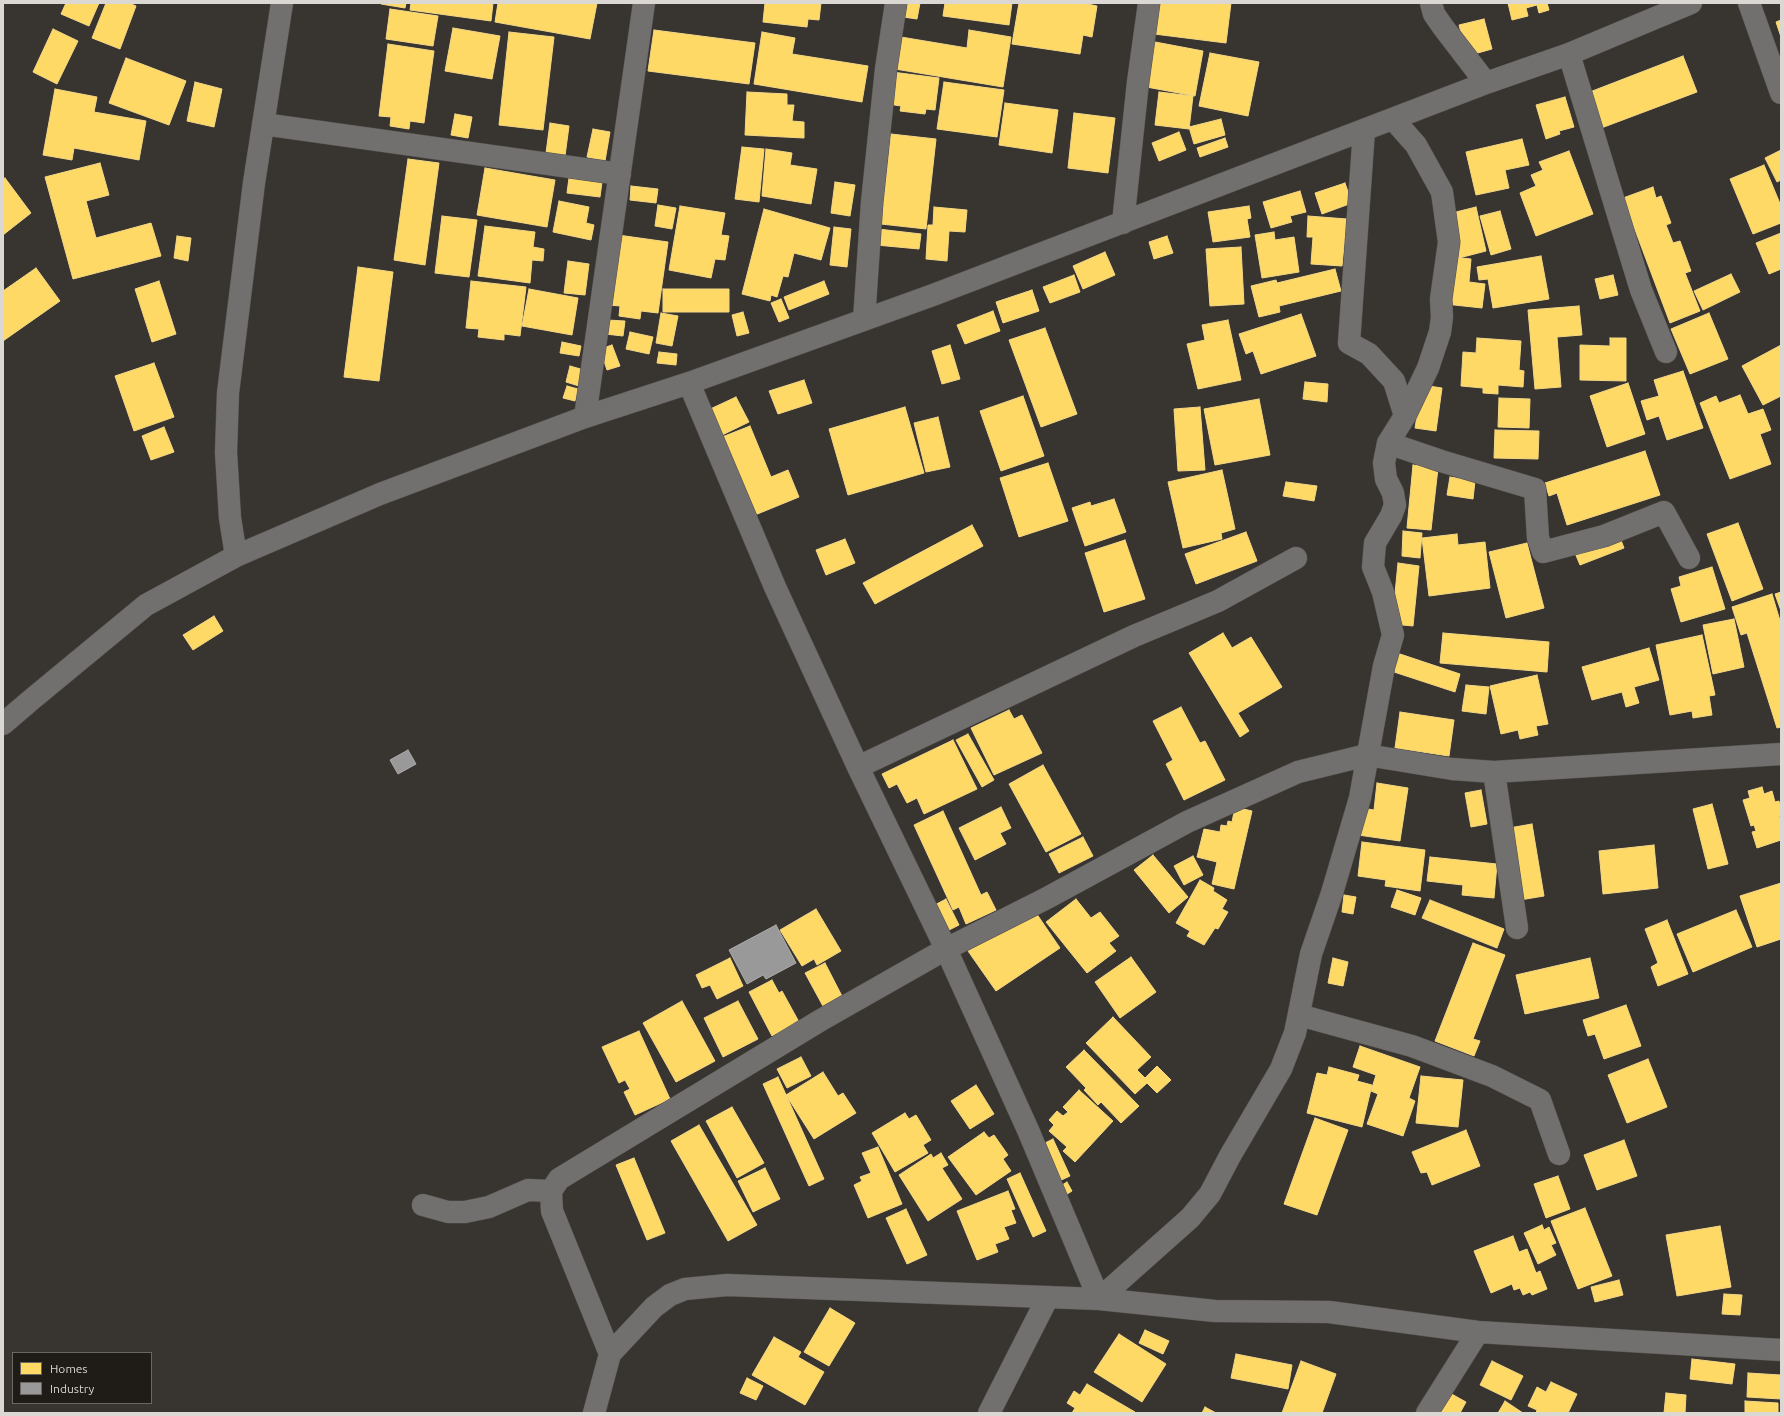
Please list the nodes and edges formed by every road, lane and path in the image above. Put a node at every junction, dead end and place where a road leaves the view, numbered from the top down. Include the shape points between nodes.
1 (282, 3) edge
2 (644, 3) edge
3 (896, 3) edge
4 (1149, 3) edge
5 (1431, 3) edge
6 (1691, 3) edge
7 (1748, 3) edge
8 (1570, 54) junction
9 (1486, 83) junction
10 (1781, 93) edge
11 (1394, 119) junction
12 (263, 124) junction
13 (1364, 130) junction
14 (620, 174) junction
15 (1123, 223) junction
16 (864, 320) junction
17 (1666, 352) dead end
18 (689, 383) junction
19 (1405, 416) junction
20 (585, 417) junction
21 (1388, 443) junction
22 (236, 556) junction
23 (1296, 558) dead end
24 (1690, 558) dead end
25 (3, 724) edge
26 (1781, 754) edge
27 (1366, 755) junction
28 (858, 767) junction
29 (1494, 772) junction
30 (1517, 928) dead end
31 (946, 949) junction
32 (1299, 1015) junction
33 (1559, 1154) dead end
34 (551, 1191) junction
35 (423, 1205) dead end
36 (1048, 1297) junction
37 (1099, 1300) junction
38 (1478, 1332) junction
39 (1781, 1350) edge
40 (610, 1354) junction
41 (594, 1413) edge
42 (989, 1413) edge
43 (1428, 1413) edge

1 - 12 street
2 - 14 street
3 - 16 street via 886,69 872,202
4 - 15 street
5 - 9 street via 1434,14
6 - 8 street
7 - 10 street
8 - 9 street
8 - 17 street via 1641,290
9 - 11 street
11 - 13 street
11 - 19 street via 1416,145 1442,192 1449,242 1441,299 1440,332 1428,368
12 - 14 street
12 - 22 street via 228,393 226,452 230,518
13 - 15 street
13 - 19 street via 1349,342 1369,354 1394,381
14 - 20 street
15 - 16 street
16 - 18 street
18 - 20 street
18 - 28 street via 775,587
19 - 21 street
20 - 22 street via 380,494
21 - 24 street via 1535,489 1538,538 1543,552 1604,536 1664,512
21 - 27 street via 1384,463 1386,479 1393,493 1395,505 1375,543 1372,567 1383,592 1393,635
22 - 25 street via 146,605
23 - 28 street via 1218,600 1134,636
26 - 29 street
27 - 29 street via 1452,769
27 - 31 street via 1298,772 1187,822
27 - 32 street via 1360,798 1311,954
28 - 31 street
29 - 30 street
31 - 34 street via 821,1020 559,1179
31 - 37 street via 1028,1130
32 - 33 street via 1412,1046 1492,1076 1540,1100
32 - 37 street via 1281,1069 1210,1194 1190,1218
34 - 35 street via 528,1190 489,1207 465,1212 448,1212
34 - 40 street via 555,1221
36 - 37 street
36 - 40 street via 727,1285 685,1288 654,1307
36 - 42 street
37 - 38 street via 1215,1311 1329,1312
38 - 39 street
38 - 43 street
40 - 41 street

